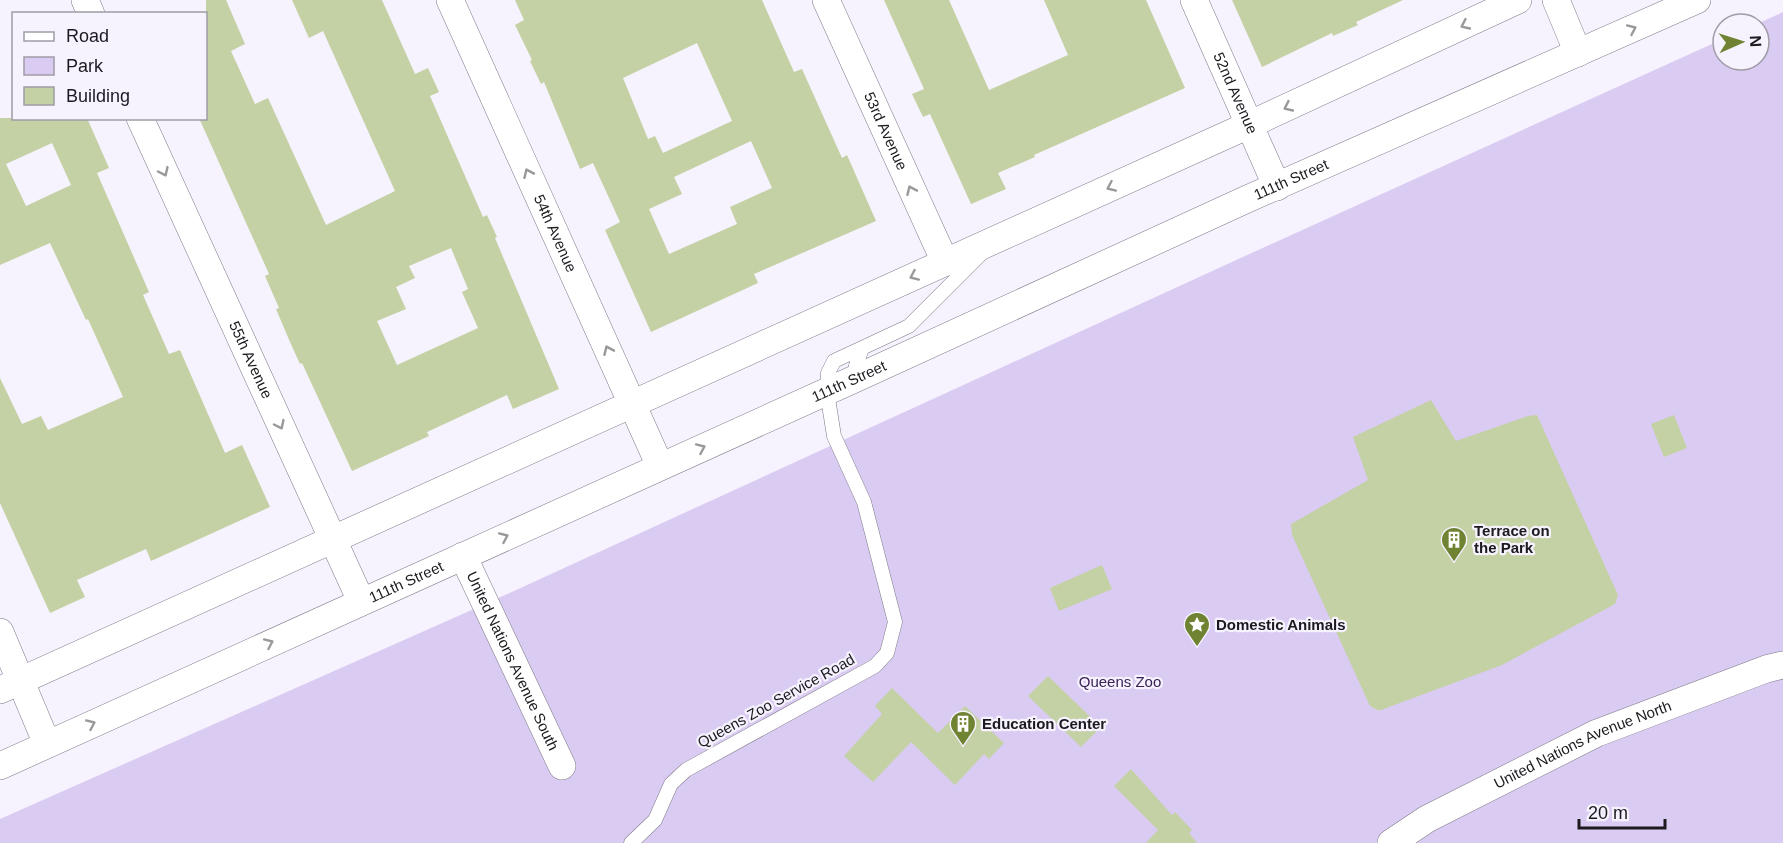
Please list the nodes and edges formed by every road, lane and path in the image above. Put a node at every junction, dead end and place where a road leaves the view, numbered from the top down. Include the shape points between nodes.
1 (450, 0) edge
2 (826, 0) edge
3 (1194, 0) edge
4 (1518, 0) edge
5 (1556, 0) edge
6 (1697, 0) edge
7 (1578, 53) junction
8 (141, 120) edge
9 (1251, 124) junction
10 (1277, 187) junction
11 (996, 239) junction
12 (945, 262) junction
13 (862, 348) junction
14 (859, 377) junction
15 (827, 392) junction
16 (632, 404) junction
17 (660, 466) junction
18 (333, 540) junction
19 (463, 556) junction
20 (361, 601) junction
21 (0, 632) edge
22 (1783, 665) edge
23 (10, 686) edge
24 (47, 744) junction
25 (0, 765) edge
26 (562, 766) dead end
27 (631, 843) edge
28 (1391, 843) edge

16 -> 1 street, 54th Avenue
12 -> 2 street, 53rd Avenue
3 - 9 street, 52nd Avenue
4 -> 9 street
5 - 7 street
7 -> 6 street, 111th Street
7 - 10 street, 111th Street
8 -> 18 street, 55th Avenue
9 - 10 street, 52nd Avenue
9 -> 11 street
10 - 14 street, 111th Street
11 - 12 street
11 - 13 lane via 909,326
12 -> 16 street
13 - 14 lane via 856,366
13 - 15 lane via 834,361 828,373
14 - 15 street, 111th Street
17 -> 15 street, 111th Street
15 - 27 lane, Queens Zoo Service Road via 834,436 864,502 895,622 886,653 874,666 686,770 671,784 655,820
16 - 17 street, 54th Avenue
16 - 18 street
19 -> 17 street, 111th Street
18 - 20 street, 55th Avenue
18 - 23 street
19 - 20 street, 111th Street
19 - 26 street, United Nations Avenue South
24 -> 20 street, 111th Street
21 - 23 street
22 - 28 street, United Nations Avenue North via 1597,733 1427,819
23 - 24 street
24 - 25 street, 111th Street

